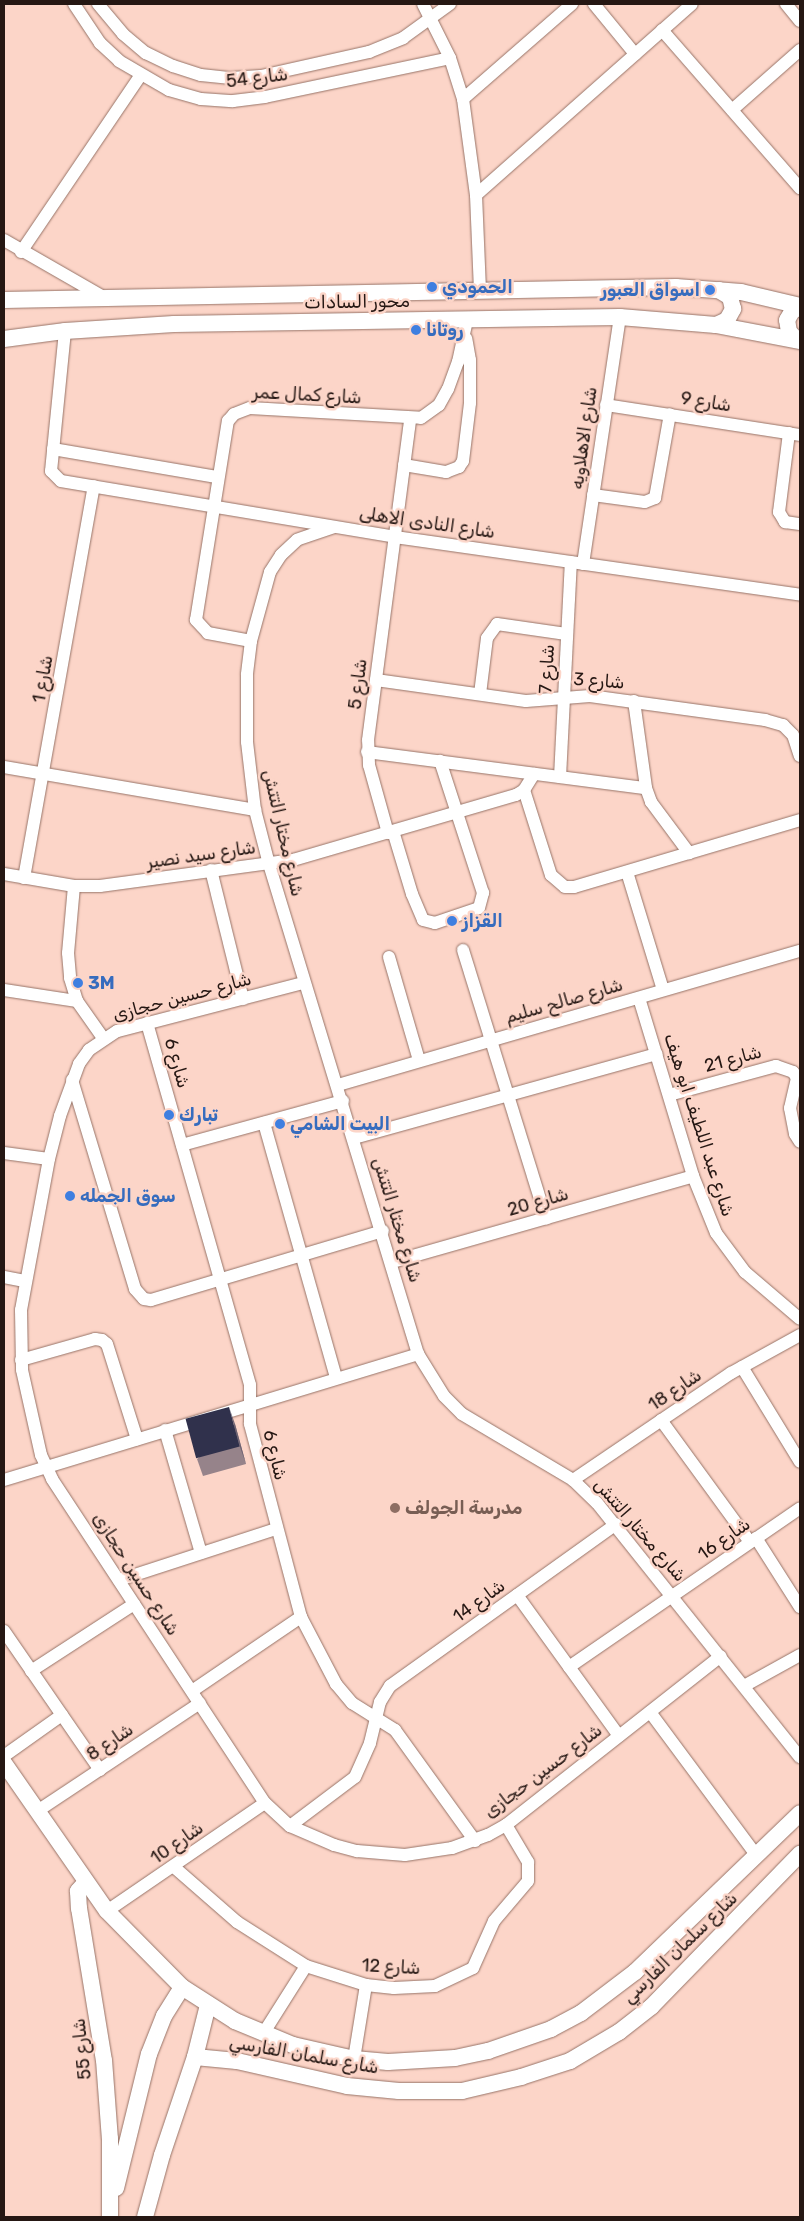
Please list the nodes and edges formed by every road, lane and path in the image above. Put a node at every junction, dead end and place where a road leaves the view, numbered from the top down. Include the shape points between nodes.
1 (74, 4) edge
2 (98, 4) edge
3 (424, 4) edge
4 (450, 4) edge
5 (572, 4) edge
6 (594, 4) edge
7 (692, 4) edge
8 (786, 4) edge
9 (433, 19) junction
10 (800, 21) edge
11 (662, 30) junction
12 (800, 50) edge
13 (635, 54) junction
14 (450, 58) junction
15 (140, 76) junction
16 (463, 99) junction
17 (732, 110) junction
18 (800, 188) edge
19 (476, 195) junction
20 (4, 240) edge
21 (21, 252) junction
22 (719, 290) junction
23 (480, 291) junction
24 (4, 300) edge
25 (107, 300) junction
26 (800, 307) edge
27 (620, 317) junction
28 (716, 325) junction
29 (466, 327) junction
30 (65, 331) junction
31 (4, 339) edge
32 (799, 341) edge
33 (606, 405) junction
34 (670, 414) junction
35 (410, 419) junction
36 (794, 434) edge
37 (53, 449) junction
38 (404, 465) junction
39 (217, 477) junction
40 (94, 486) junction
41 (594, 495) junction
42 (212, 506) junction
43 (800, 524) edge
44 (334, 527) junction
45 (395, 537) junction
46 (577, 563) junction
47 (800, 595) edge
48 (566, 634) junction
49 (251, 641) junction
50 (376, 680) junction
51 (480, 694) junction
52 (562, 695) junction
53 (634, 701) junction
54 (800, 750) edge
55 (368, 752) junction
56 (440, 761) junction
57 (4, 767) edge
58 (534, 774) junction
59 (44, 775) junction
60 (560, 777) junction
61 (646, 788) junction
62 (524, 790) junction
63 (256, 810) junction
64 (456, 813) junction
65 (800, 820) edge
66 (390, 832) junction
67 (689, 852) junction
68 (269, 864) junction
69 (210, 870) junction
70 (627, 872) junction
71 (4, 874) edge
72 (24, 878) junction
73 (74, 886) junction
74 (463, 950) dead end
75 (800, 952) edge
76 (389, 956) dead end
77 (303, 983) junction
78 (4, 990) edge
79 (663, 990) junction
80 (640, 998) junction
81 (244, 999) junction
82 (77, 1001) junction
83 (147, 1023) junction
84 (103, 1038) junction
85 (491, 1040) junction
86 (657, 1054) junction
87 (419, 1060) junction
88 (72, 1080) junction
89 (799, 1080) edge
90 (338, 1085) junction
91 (669, 1095) junction
92 (508, 1096) junction
93 (343, 1101) junction
94 (264, 1123) junction
95 (354, 1138) junction
96 (800, 1142) edge
97 (182, 1145) junction
98 (4, 1153) edge
99 (49, 1160) junction
100 (693, 1176) junction
101 (546, 1218) junction
102 (383, 1231) junction
103 (302, 1255) junction
104 (392, 1262) junction
105 (4, 1277) edge
106 (221, 1279) junction
107 (25, 1281) junction
108 (800, 1319) edge
109 (800, 1335) edge
110 (418, 1354) junction
111 (21, 1360) junction
112 (742, 1367) junction
113 (336, 1378) junction
114 (248, 1405) junction
115 (661, 1420) junction
116 (165, 1430) junction
117 (137, 1439) junction
118 (800, 1462) edge
119 (45, 1468) junction
120 (4, 1480) edge
121 (573, 1480) junction
122 (800, 1508) edge
123 (616, 1524) junction
124 (276, 1529) junction
125 (753, 1540) junction
126 (201, 1553) junction
127 (119, 1580) junction
128 (517, 1595) junction
129 (673, 1595) junction
130 (134, 1604) junction
131 (800, 1607) edge
132 (301, 1617) junction
133 (4, 1631) edge
134 (800, 1655) edge
135 (721, 1656) junction
136 (569, 1666) junction
137 (31, 1671) junction
138 (744, 1686) junction
139 (192, 1691) junction
140 (200, 1703) junction
141 (650, 1712) junction
142 (62, 1715) junction
143 (376, 1717) junction
144 (619, 1736) junction
145 (4, 1756) edge
146 (800, 1757) edge
147 (4, 1762) edge
148 (100, 1770) junction
149 (265, 1803) junction
150 (39, 1810) junction
151 (800, 1813) edge
152 (506, 1825) junction
153 (290, 1826) junction
154 (475, 1841) junction
155 (800, 1854) edge
156 (757, 1856) junction
157 (174, 1867) junction
158 (85, 1882) junction
159 (107, 1911) junction
160 (306, 1966) junction
161 (366, 1985) junction
162 (182, 1987) junction
163 (208, 2005) junction
164 (263, 2034) junction
165 (195, 2058) junction
166 (354, 2059) junction
167 (109, 2217) edge
168 (145, 2217) edge

1 - 15 street, شارع 54 via 100,42
2 - 9 street, شارع 54 via 123,34 146,53 192,72 231,78 261,76 370,52
3 - 9 street
4 - 9 street, شارع 54
5 - 16 street
6 - 13 street
7 - 11 street
8 - 10 street
9 - 14 street
11 - 13 street
11 - 17 street
12 - 17 street
13 - 19 street
14 - 15 street, شارع 54 via 233,101 200,99 169,90
14 - 16 street
15 - 21 street
16 - 19 street
17 - 18 street
19 - 23 street
20 - 21 street
21 - 25 street
22 - 23 street, محور السادات via 676,287
22 - 26 street, محور السادات
22 - 28 street via 730,297 733,309 727,320
23 - 25 street, محور السادات
24 - 25 street, محور السادات
26 - 32 street via 793,310 787,320 789,332
27 - 28 street, محور السادات
27 - 29 street, محور السادات
27 - 33 street, شارع الاهلاويه
28 - 32 street, محور السادات
29 - 30 street, محور السادات via 174,324
29 - 35 street, شارع كمال عمر via 458,362 439,405 421,418
29 - 38 street via 470,384 463,461 459,467 446,472
30 - 31 street, محور السادات
30 - 37 street
33 - 34 street, شارع 9
33 - 41 street, شارع الاهلاويه
34 - 36 street, شارع 9
34 - 41 street via 655,498 645,502
35 - 38 street, شارع 5
35 - 39 street, شارع كمال عمر via 242,410 234,414 224,429
36 - 43 street via 780,516 784,522
37 - 39 street
37 - 40 street, شارع النادى الاهلى via 52,475 61,481
38 - 45 street, شارع 5
39 - 42 street, شارع كمال عمر
40 - 42 street, شارع النادى الاهلى
40 - 59 street, شارع 1
41 - 46 street, شارع الاهلاويه
42 - 44 street, شارع النادى الاهلى
42 - 49 street, شارع كمال عمر via 196,620 208,632
44 - 45 street, شارع النادى الاهلى
44 - 49 street, شارع مختار التتش via 297,540 281,554 265,586
45 - 46 street, شارع النادى الاهلى
45 - 50 street, شارع 5
46 - 47 street, شارع النادى الاهلى
46 - 48 street, شارع 7
48 - 51 street via 497,624 487,638
48 - 52 street, شارع 7
49 - 63 street, شارع مختار التتش via 246,725
50 - 51 street, شارع 3
50 - 55 street, شارع 5
51 - 52 street, شارع 3 via 526,701
52 - 53 street, شارع 3
52 - 60 street, شارع 7
53 - 54 street, شارع 3 via 774,722 783,725
53 - 61 street
55 - 56 street
55 - 66 street, شارع 5
56 - 58 street
56 - 64 street, شارع 5
57 - 59 street
58 - 60 street
58 - 62 street
59 - 63 street
59 - 72 street, شارع 1
60 - 61 street
61 - 67 street via 651,802
62 - 64 street, شارع سيد نصير
62 - 70 street via 551,875 557,882 574,887
63 - 68 street, شارع مختار التتش
64 - 66 street, شارع سيد نصير
64 - 66 street, شارع 5 via 483,899 479,908 435,923 419,916
65 - 67 street
66 - 68 street, شارع سيد نصير
67 - 70 street
68 - 69 street, شارع سيد نصير
68 - 77 street, شارع مختار التتش
69 - 73 street, شارع سيد نصير via 114,885
69 - 81 street
70 - 79 street
71 - 72 street, شارع سيد نصير
72 - 73 street, شارع سيد نصير
73 - 82 street via 68,953 70,978
74 - 85 street
75 - 79 street, شارع صالح سليم
76 - 87 street
77 - 81 street, شارع حسين حجازى
77 - 90 street, شارع مختار التتش
78 - 82 street
79 - 80 street, شارع صالح سليم
80 - 85 street, شارع صالح سليم
80 - 86 street, شارع عبد اللطيف ابو هيف
81 - 83 street, شارع حسين حجازى
82 - 84 street
83 - 84 street, شارع حسين حجازى
83 - 97 street, شارع 6
84 - 88 street, شارع حسين حجازى via 79,1064
85 - 87 street, شارع صالح سليم
85 - 92 street
86 - 91 street, شارع عبد اللطيف ابو هيف
86 - 92 street
87 - 90 street, شارع صالح سليم
88 - 99 street, شارع حسين حجازى
88 - 106 street via 139,1295 151,1300
89 - 91 street, شارع 21 via 785,1067 766,1068
89 - 96 street via 790,1108 795,1134
90 - 93 street, شارع مختار التتش
91 - 100 street, شارع عبد اللطيف ابو هيف
92 - 95 street
92 - 101 street
93 - 94 street
93 - 95 street, شارع مختار التتش
94 - 97 street
94 - 103 street
95 - 102 street, شارع مختار التتش
97 - 106 street, شارع 6
98 - 99 street
99 - 107 street, شارع حسين حجازى
100 - 101 street, شارع 20
100 - 108 street, شارع عبد اللطيف ابو هيف via 716,1233 729,1253 744,1272
101 - 104 street, شارع 20
102 - 103 street
102 - 104 street, شارع مختار التتش
103 - 106 street
103 - 113 street
104 - 110 street, شارع مختار التتش
105 - 107 street
106 - 114 street, شارع 6 via 250,1384
107 - 111 street, شارع حسين حجازى via 21,1310
109 - 112 street, شارع 18
110 - 113 street
110 - 121 street, شارع مختار التتش via 444,1396 462,1414
111 - 117 street via 95,1339 102,1340 107,1344
111 - 119 street, شارع حسين حجازى
112 - 115 street, شارع 18
112 - 118 street
113 - 114 street
114 - 116 street
114 - 124 street, شارع 6
115 - 121 street, شارع 18
115 - 125 street
116 - 117 street
116 - 126 street
117 - 119 street
119 - 120 street
119 - 127 street, شارع حسين حجازى
121 - 123 street, شارع مختار التتش
122 - 125 street, شارع 16
123 - 128 street, شارع 14
123 - 129 street, شارع مختار التتش
124 - 126 street
124 - 132 street, شارع 6
125 - 129 street, شارع 16
125 - 131 street
126 - 127 street
127 - 130 street, شارع حسين حجازى
128 - 136 street
128 - 143 street, شارع 14 via 390,1686 380,1702
129 - 135 street, شارع مختار التتش
129 - 136 street, شارع 16
130 - 137 street
130 - 139 street, شارع حسين حجازى
132 - 139 street
132 - 143 street, شارع 6 via 336,1684 352,1703
133 - 137 street
134 - 138 street
135 - 138 street, شارع مختار التتش
135 - 141 street, شارع حسين حجازى
136 - 144 street
137 - 142 street
138 - 146 street, شارع مختار التتش
139 - 140 street, شارع حسين حجازى
140 - 148 street, شارع 8
140 - 149 street, شارع حسين حجازى
141 - 144 street, شارع حسين حجازى
141 - 156 street
142 - 145 street
142 - 148 street
143 - 153 street, شارع 14 via 370,1743 355,1777
143 - 154 street, شارع 6 via 395,1730
144 - 152 street, شارع حسين حجازى
147 - 150 street, شارع سلمان الفارسي
148 - 150 street, شارع 8
149 - 153 street, شارع حسين حجازى
149 - 157 street, شارع 10
150 - 158 street, شارع سلمان الفارسي
151 - 156 street, شارع سلمان الفارسي
152 - 154 street, شارع حسين حجازى
152 - 161 street, شارع 12 via 528,1862 528,1881 494,1921 473,1968 435,1986 394,1988
153 - 154 street, شارع حسين حجازى via 334,1845 381,1854 429,1853
155 - 165 street, شارع سلمان الفارسي via 652,2007 619,2032 570,2061 462,2091 399,2091 347,2086 237,2061
156 - 166 street, شارع سلمان الفارسي via 609,1995 551,2029 488,2051 455,2058 388,2062
157 - 159 street, شارع 10
157 - 160 street, شارع 12 via 237,1922
158 - 159 street, شارع سلمان الفارسي
158 - 167 street, شارع 55 via 78,1891 79,1908 104,2060 110,2138
159 - 162 street, شارع سلمان الفارسي
160 - 161 street, شارع 12
160 - 164 street
161 - 166 street
162 - 163 street, شارع سلمان الفارسي
162 - 167 street via 164,2016 149,2054
163 - 164 street, شارع سلمان الفارسي
163 - 165 street
164 - 166 street, شارع سلمان الفارسي via 293,2046
165 - 168 street

